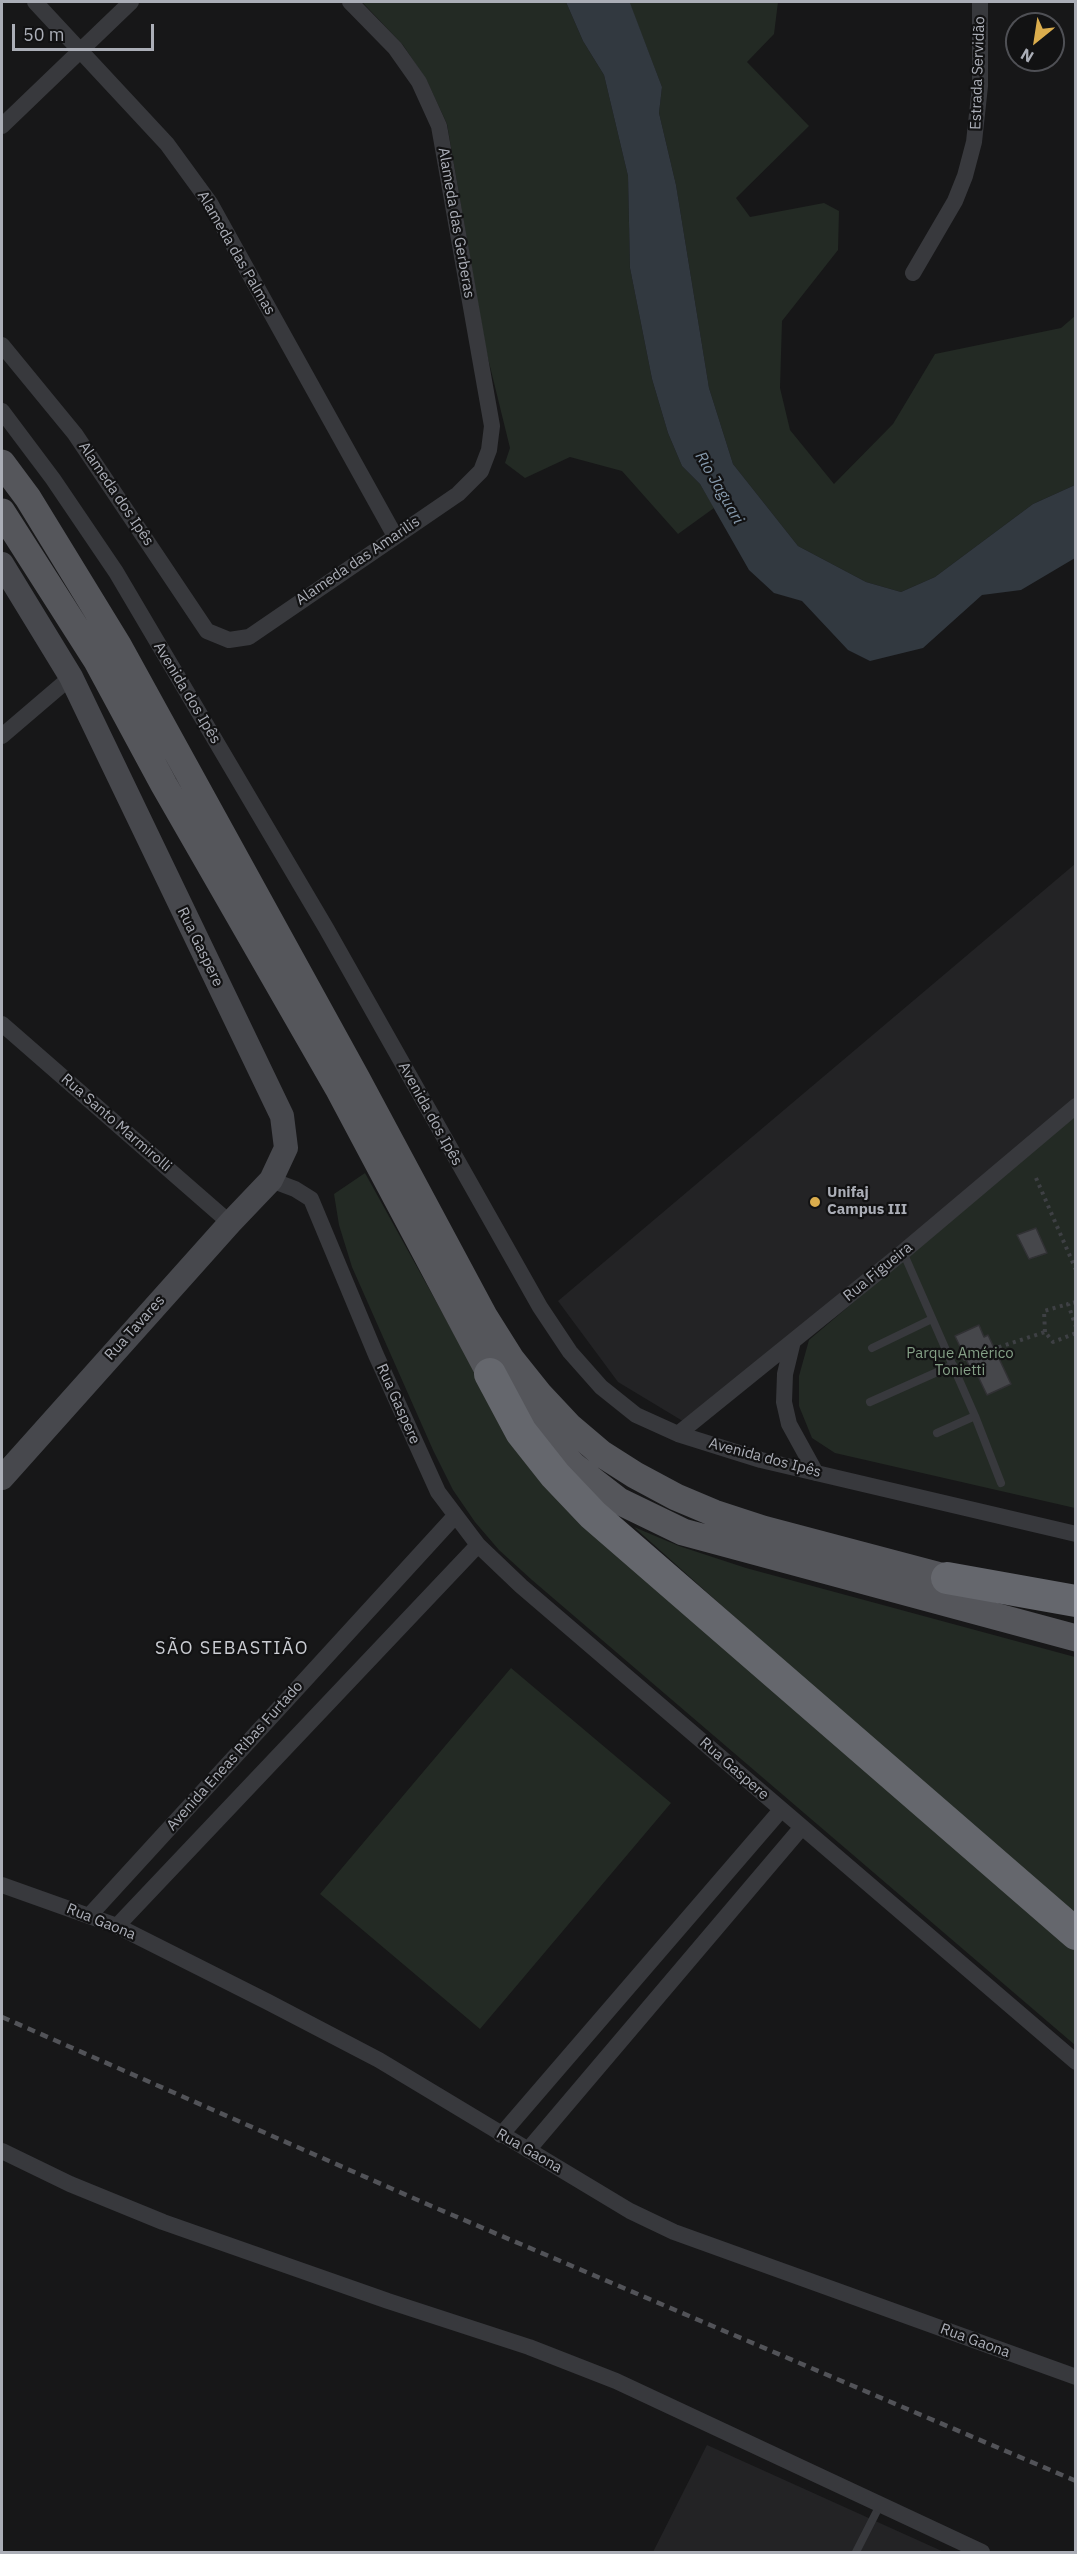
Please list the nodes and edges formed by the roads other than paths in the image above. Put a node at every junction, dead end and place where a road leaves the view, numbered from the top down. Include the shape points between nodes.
1 (35, 2) edge
2 (131, 2) edge
3 (350, 2) edge
4 (980, 2) edge
5 (81, 50) junction
6 (2, 126) edge
7 (913, 273) dead end
8 (2, 345) edge
9 (2, 411) edge
10 (2, 463) edge
11 (481, 471) joint
12 (2, 512) edge
13 (395, 536) junction
14 (2, 564) edge
15 (229, 640) joint
16 (71, 677) junction
17 (2, 736) edge
18 (2, 1024) edge
19 (1076, 1106) edge
20 (271, 1180) junction
21 (230, 1223) junction
22 (903, 1252) junction
23 (932, 1319) junction
24 (793, 1341) junction
25 (872, 1348) dead end
26 (952, 1363) junction
27 (490, 1374) junction
28 (870, 1402) dead end
29 (975, 1416) junction
30 (937, 1432) dead end
31 (678, 1434) junction
32 (816, 1473) junction
33 (2, 1478) edge
34 (1001, 1484) dead end
35 (455, 1516) junction
36 (1076, 1534) edge
37 (478, 1545) junction
38 (947, 1578) junction
39 (1076, 1601) edge
40 (1076, 1612) edge
41 (1076, 1638) edge
42 (782, 1810) junction
43 (802, 1827) junction
44 (2, 1885) edge
45 (89, 1916) junction
46 (117, 1926) junction
47 (1076, 1934) edge
48 (1076, 2062) edge
49 (501, 2135) junction
50 (528, 2150) junction
51 (2, 2151) edge
52 (1076, 2377) edge
53 (880, 2505) junction
54 (856, 2553) edge
55 (982, 2553) edge

1 - 5 street, Alameda das Palmas
2 - 5 street
3 - 11 street, Alameda das Gerberas via 395,48 419,82 439,126 492,426
4 - 7 street, Estrada Servidão via 980,86 974,142 955,201
5 - 6 street
5 - 13 street, Alameda das Palmas via 167,144 210,203
8 - 15 street, Alameda dos Ipês via 75,434 207,632
9 - 31 street, Avenida dos Ipês via 116,572 326,928 540,1307 570,1352 601,1387 636,1415
10 - 38 main road via 28,498 118,645 484,1316 539,1394 568,1426 602,1454 676,1497 763,1529
11 - 13 street, Alameda das Amarilis via 458,494
12 - 27 main road via 97,662 338,1088
13 - 15 street, Alameda das Amarilis via 249,637
14 - 16 street, Rua Gaspere
16 - 17 street
16 - 20 street, Rua Gaspere via 282,1116 286,1148
18 - 21 street, Rua Santo Marmirolli
19 - 22 street, Rua Figueira
20 - 21 street, Rua Tavares
20 - 35 street, Rua Gaspere via 311,1199 433,1482
21 - 33 street, Rua Tavares
22 - 23 lane
22 - 24 street, Rua Figueira
23 - 25 lane
23 - 26 lane
24 - 31 street, Rua Figueira
24 - 32 street via 784,1374 784,1402 789,1424
26 - 28 lane
26 - 29 lane
27 - 41 main road via 575,1467 619,1501 683,1532
27 - 47 highway via 521,1432 593,1515
29 - 30 lane
29 - 34 lane
31 - 32 street, Avenida dos Ipês
32 - 36 street, Avenida dos Ipês
35 - 37 street, Rua Gaspere
35 - 45 street, Avenida Eneas Ribas Furtado
37 - 42 street, Rua Gaspere
37 - 46 street, Avenida Eneas Ribas Furtado
38 - 39 highway
38 - 40 main road
42 - 43 street, Rua Gaspere
42 - 49 street
43 - 48 street, Rua Gaspere
43 - 50 street
44 - 45 street, Rua Gaona
45 - 46 street, Rua Gaona
46 - 49 street, Rua Gaona via 379,2060
49 - 50 street, Rua Gaona
50 - 52 street, Rua Gaona via 630,2211 674,2232
51 - 53 street via 163,2222 616,2380
53 - 54 lane
53 - 55 street

